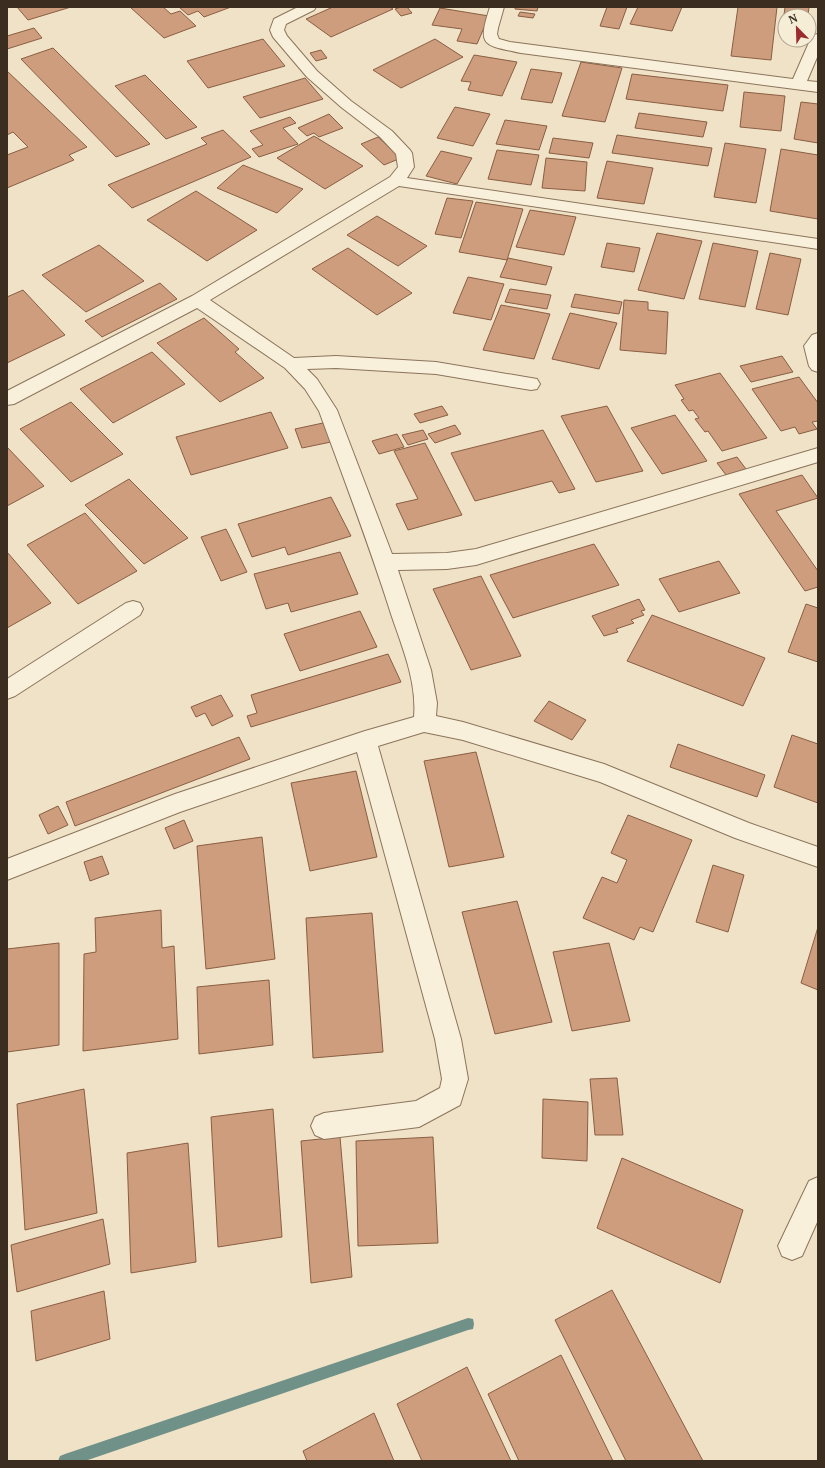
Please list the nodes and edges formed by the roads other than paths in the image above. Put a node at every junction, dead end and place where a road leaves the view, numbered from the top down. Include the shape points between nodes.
1 (309, 7) edge
2 (497, 7) edge
3 (818, 38) edge
4 (798, 84) junction
5 (818, 87) edge
6 (396, 181) junction
7 (818, 244) edge
8 (198, 300) junction
9 (818, 339) edge
10 (291, 364) junction
11 (818, 366) edge
12 (531, 384) dead end
13 (7, 399) edge
14 (818, 455) edge
15 (385, 562) junction
16 (133, 609) dead end
17 (7, 690) edge
18 (424, 723) junction
19 (365, 740) junction
20 (818, 857) edge
21 (7, 870) edge
22 (324, 1126) dead end
23 (818, 1190) edge
24 (792, 1246) dead end

1 - 6 street via 279,22 277,30 280,37 312,74 386,134 404,153 406,167
2 - 4 street via 489,37 491,41 500,45
3 - 4 street
4 - 5 street
6 - 7 street
6 - 8 street
8 - 10 street
8 - 13 street
9 - 11 street via 813,346
10 - 12 street via 336,362 436,368
10 - 15 street via 311,384 328,410
14 - 15 street via 476,557 448,561
15 - 18 street via 420,670 426,702
16 - 17 street
18 - 19 street
18 - 20 street via 462,731 604,774 743,831
19 - 21 street via 176,804
19 - 22 street via 448,1039 455,1079 451,1096 419,1114
23 - 24 street

